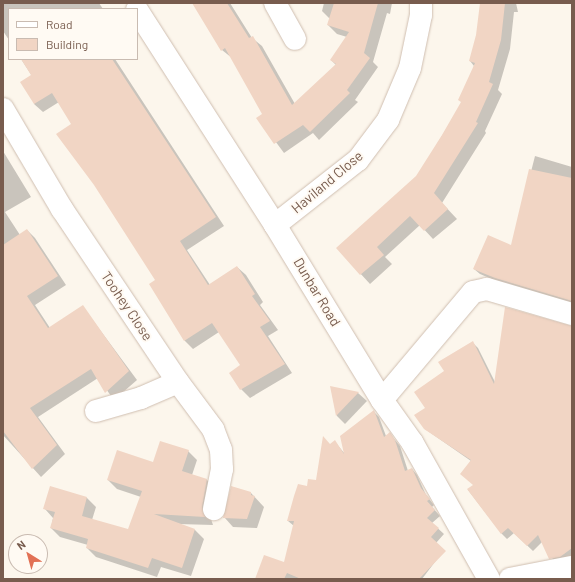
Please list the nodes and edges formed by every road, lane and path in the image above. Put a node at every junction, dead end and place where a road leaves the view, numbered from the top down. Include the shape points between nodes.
1 (275, 3) edge
2 (421, 3) edge
3 (138, 11) edge
4 (295, 39) dead end
5 (3, 109) edge
6 (276, 225) junction
7 (572, 314) edge
8 (178, 382) junction
9 (382, 400) junction
10 (96, 411) dead end
11 (214, 509) dead end
12 (572, 567) edge
13 (489, 579) edge
14 (510, 579) edge

1 - 4 street
2 - 6 street, Haviland Close via 421,15 410,68 388,120 358,160
3 - 6 street, Dunbar Road
5 - 8 street, Toohey Close via 62,209
6 - 9 street, Dunbar Road
7 - 9 street via 488,289 473,292
8 - 10 street via 141,398
8 - 11 street, Toohey Close via 213,429 221,450 222,469
9 - 13 street, Dunbar Road via 412,442
12 - 14 street

